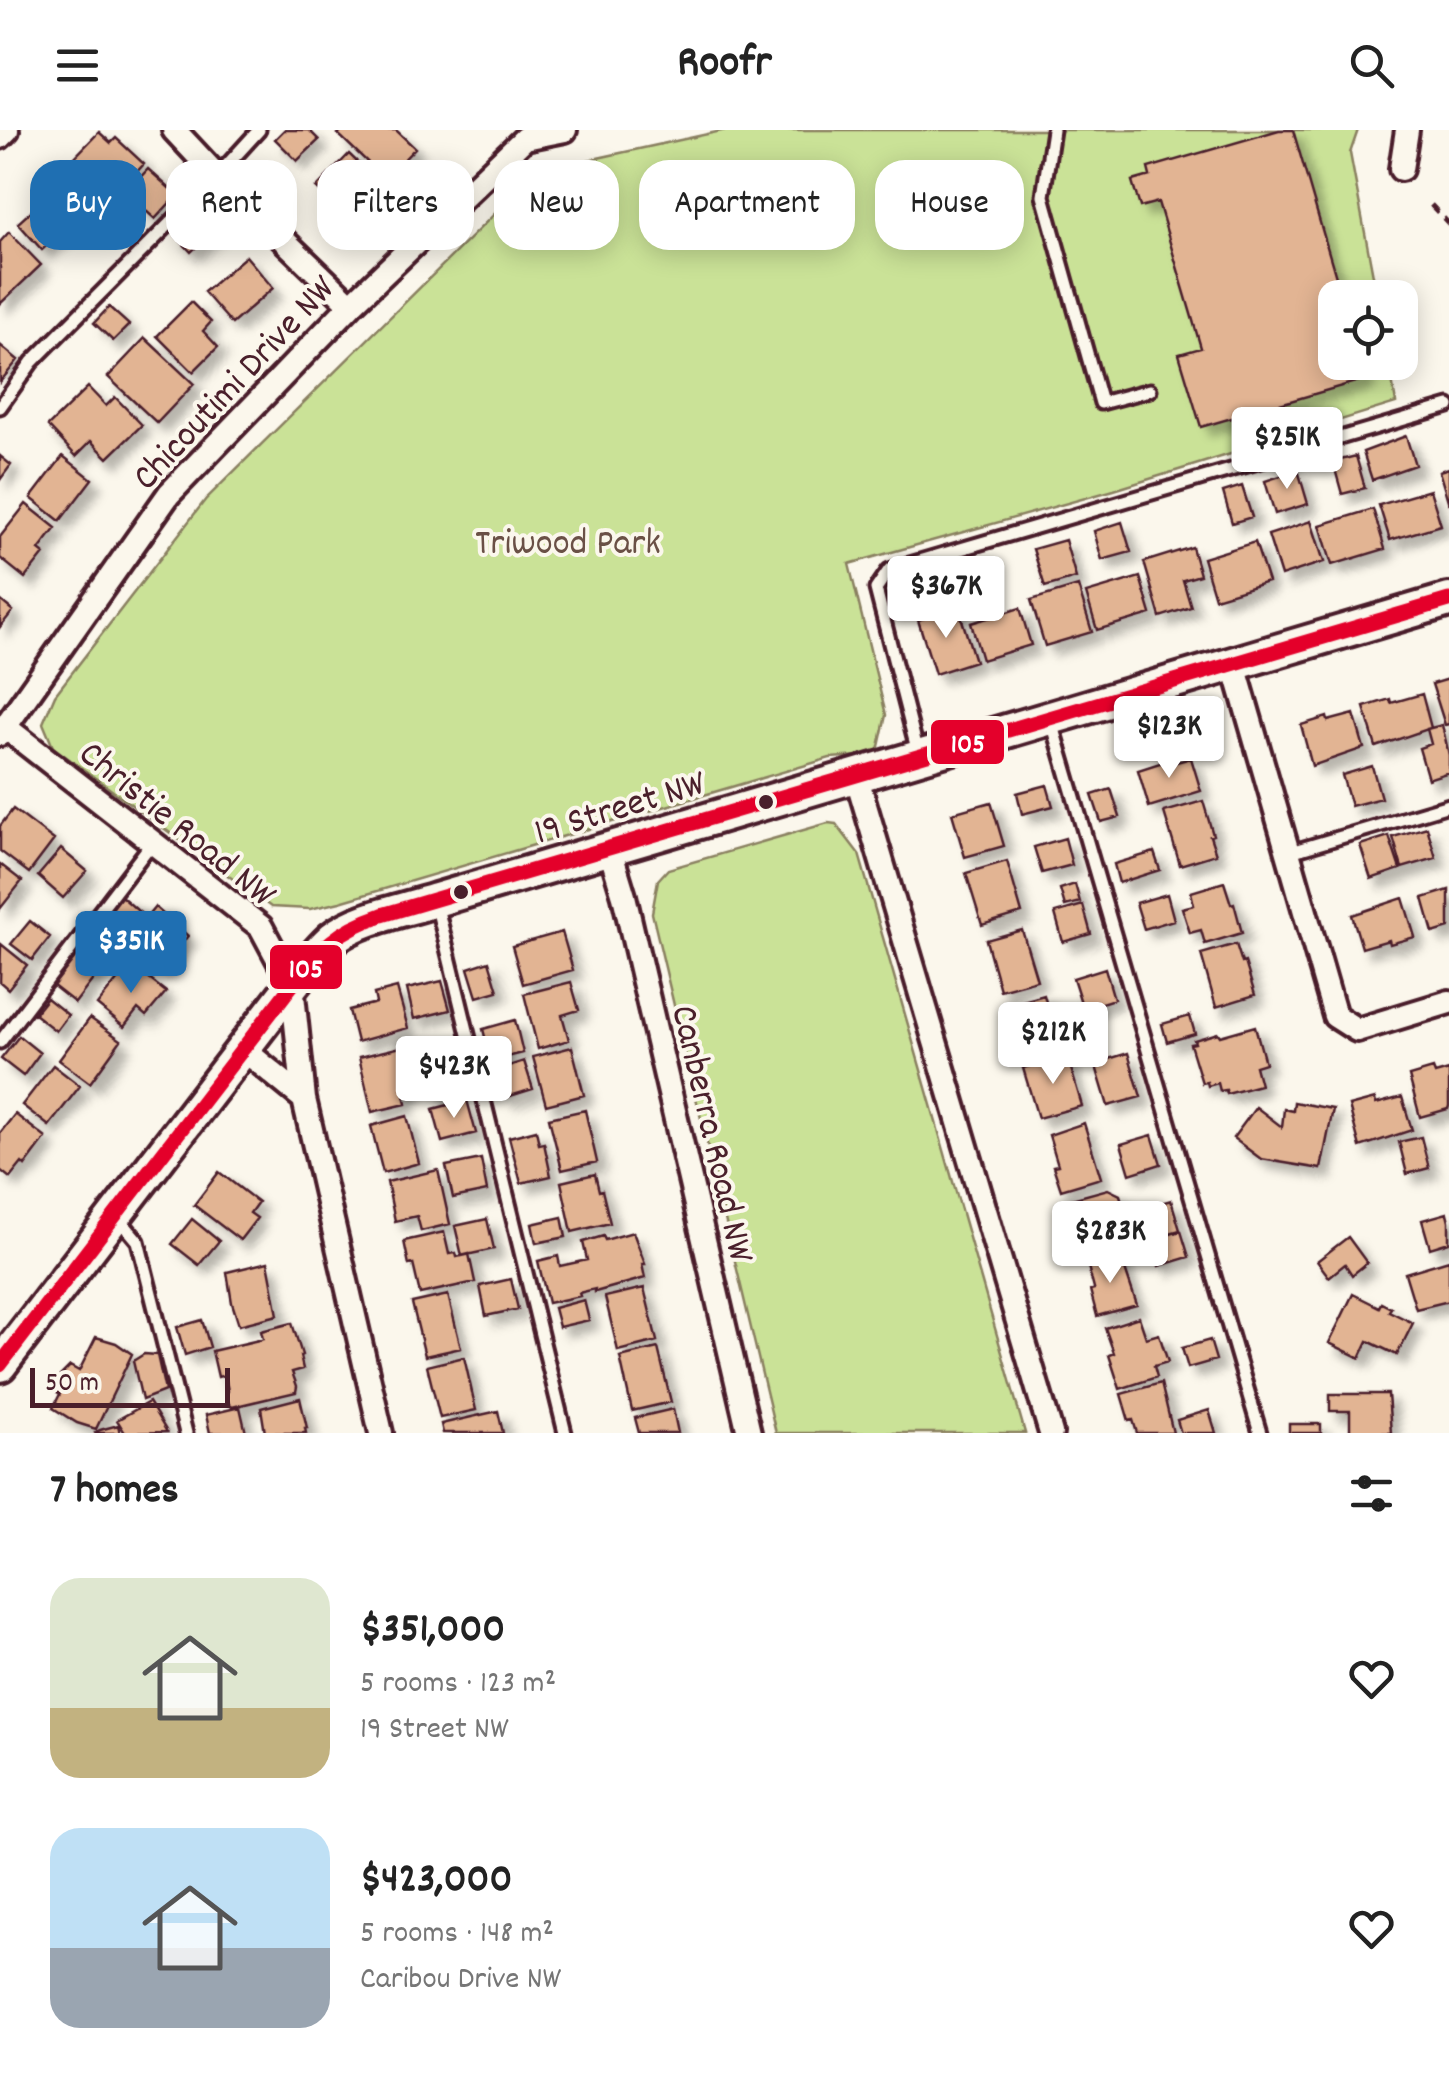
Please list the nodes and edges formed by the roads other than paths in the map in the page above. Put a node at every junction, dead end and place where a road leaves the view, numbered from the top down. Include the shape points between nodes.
1 (6, 130) edge
2 (174, 130) edge
3 (260, 130) edge
4 (564, 130) edge
5 (1053, 130) edge
6 (1407, 130) edge
7 (0, 137) edge
8 (202, 160) edge
9 (232, 160) edge
10 (1400, 169) dead end
11 (166, 227) edge
12 (295, 250) edge
13 (352, 304) junction
14 (1150, 390) dead end
15 (1449, 406) edge
16 (0, 407) edge
17 (1449, 600) edge
18 (1234, 664) junction
19 (1050, 718) junction
20 (3, 731) edge
21 (920, 758) junction
22 (856, 775) junction
23 (1449, 806) edge
24 (151, 844) junction
25 (610, 850) junction
26 (1287, 853) junction
27 (436, 900) junction
28 (292, 985) junction
29 (1449, 1002) edge
30 (0, 1042) edge
31 (242, 1049) junction
32 (304, 1099) junction
33 (116, 1214) junction
34 (0, 1365) edge
35 (186, 1433) edge
36 (381, 1433) edge
37 (566, 1433) edge
38 (749, 1433) edge
39 (1051, 1433) edge
40 (1260, 1433) edge

1 - 7 street
2 - 8 street
3 - 9 lane
4 - 13 street, Chicoutimi Drive NW via 525,138
5 - 14 lane via 1043,196 1101,404
6 - 10 street
11 - 16 lane via 32,362
12 - 13 street
13 - 20 street, Chicoutimi Drive NW via 169,494
15 - 21 lane via 889,570 876,589
17 - 18 street, 19 Street NW
18 - 19 street, 19 Street NW
18 - 26 street
19 - 21 street, 19 Street NW
19 - 40 lane
20 - 24 street, Christie Road NW
21 - 22 street, 19 Street NW
22 - 25 street, 19 Street NW
22 - 39 street
23 - 26 lane
24 - 28 street, Christie Road NW via 260,927
24 - 30 lane
25 - 27 street, 19 Street NW
25 - 38 street, Canberra Road NW
26 - 29 street via 1335,1016 1357,1030
27 - 28 street, 19 Street NW via 336,936
27 - 37 lane
28 - 31 street, 19 Street NW
28 - 32 street
31 - 32 street
31 - 33 street, 19 Street NW
32 - 36 street
33 - 34 street, 19 Street NW
33 - 35 lane via 138,1240

